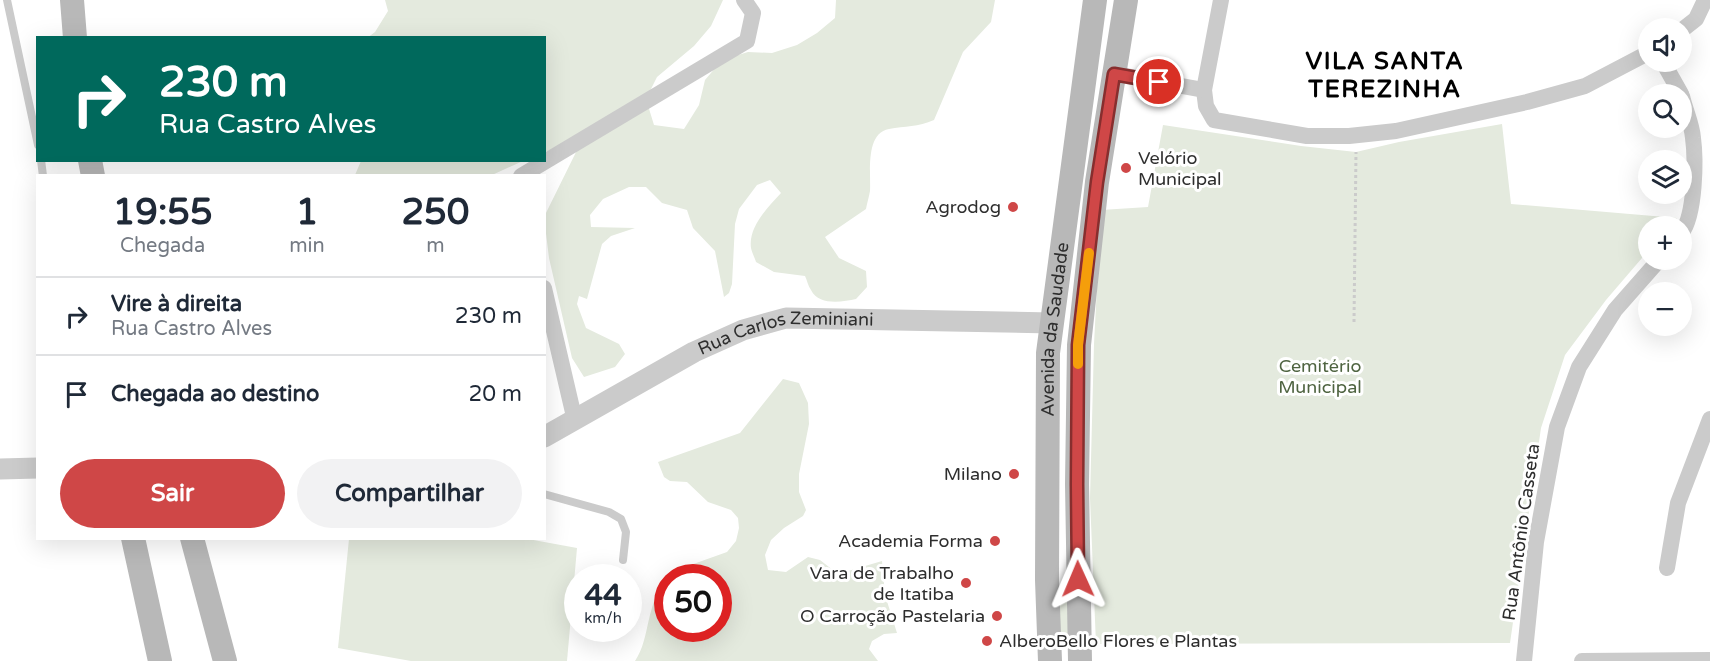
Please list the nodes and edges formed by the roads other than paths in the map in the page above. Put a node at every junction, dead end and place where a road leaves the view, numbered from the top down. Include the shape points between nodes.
1 (7, 0) edge
2 (72, 0) edge
3 (744, 0) edge
4 (1095, 0) edge
5 (1126, 0) edge
6 (1221, 0) edge
7 (1705, 0) edge
8 (1692, 22) edge
9 (75, 36) edge
10 (1638, 58) edge
11 (1114, 74) junction
12 (1204, 90) junction
13 (1692, 133) edge
14 (36, 135) edge
15 (546, 162) edge
16 (546, 162) edge
17 (526, 174) edge
18 (1687, 216) edge
19 (1650, 270) edge
20 (546, 297) edge
21 (1052, 323) junction
22 (1710, 419) edge
23 (575, 421) junction
24 (546, 436) edge
25 (36, 468) edge
26 (0, 469) edge
27 (546, 495) edge
28 (1048, 522) junction
29 (1077, 527) junction
30 (132, 540) edge
31 (193, 540) edge
32 (623, 560) dead end
33 (1667, 568) dead end
34 (1078, 579) junction
35 (1047, 580) junction
36 (1052, 658) edge
37 (1710, 660) edge
38 (160, 661) edge
39 (225, 661) edge
40 (1080, 661) edge
41 (1524, 661) edge
42 (1582, 661) edge

1 - 14 lane
2 - 9 main road
3 - 15 street via 753,13 747,41
4 - 21 main road, Avenida da Saudade
5 - 11 main road, Avenida da Saudade
6 - 12 street
7 - 8 street
10 - 12 street via 1585,86 1527,102 1396,131 1350,136 1307,136 1214,120 1206,106
11 - 12 street
11 - 29 main road, Avenida da Saudade via 1078,345
13 - 18 street via 1694,187
16 - 17 street
19 - 41 street, Rua Antônio Casseta via 1615,309 1579,367 1557,427 1536,542
20 - 23 street
21 - 23 street, Rua Carlos Zeminiani via 786,318 743,330 694,352
21 - 28 main road, Avenida da Saudade via 1048,353
22 - 33 street via 1678,503
23 - 24 street, Rua Carlos Zeminiani
25 - 26 street
27 - 32 lane via 621,519 626,532
28 - 29 main road via 1056,529
28 - 35 main road, Avenida da Saudade
29 - 34 main road, Avenida da Saudade
30 - 38 main road
31 - 39 main road
34 - 35 main road via 1067,575
34 - 40 main road, Avenida da Saudade
35 - 36 main road, Avenida da Saudade
37 - 42 street

